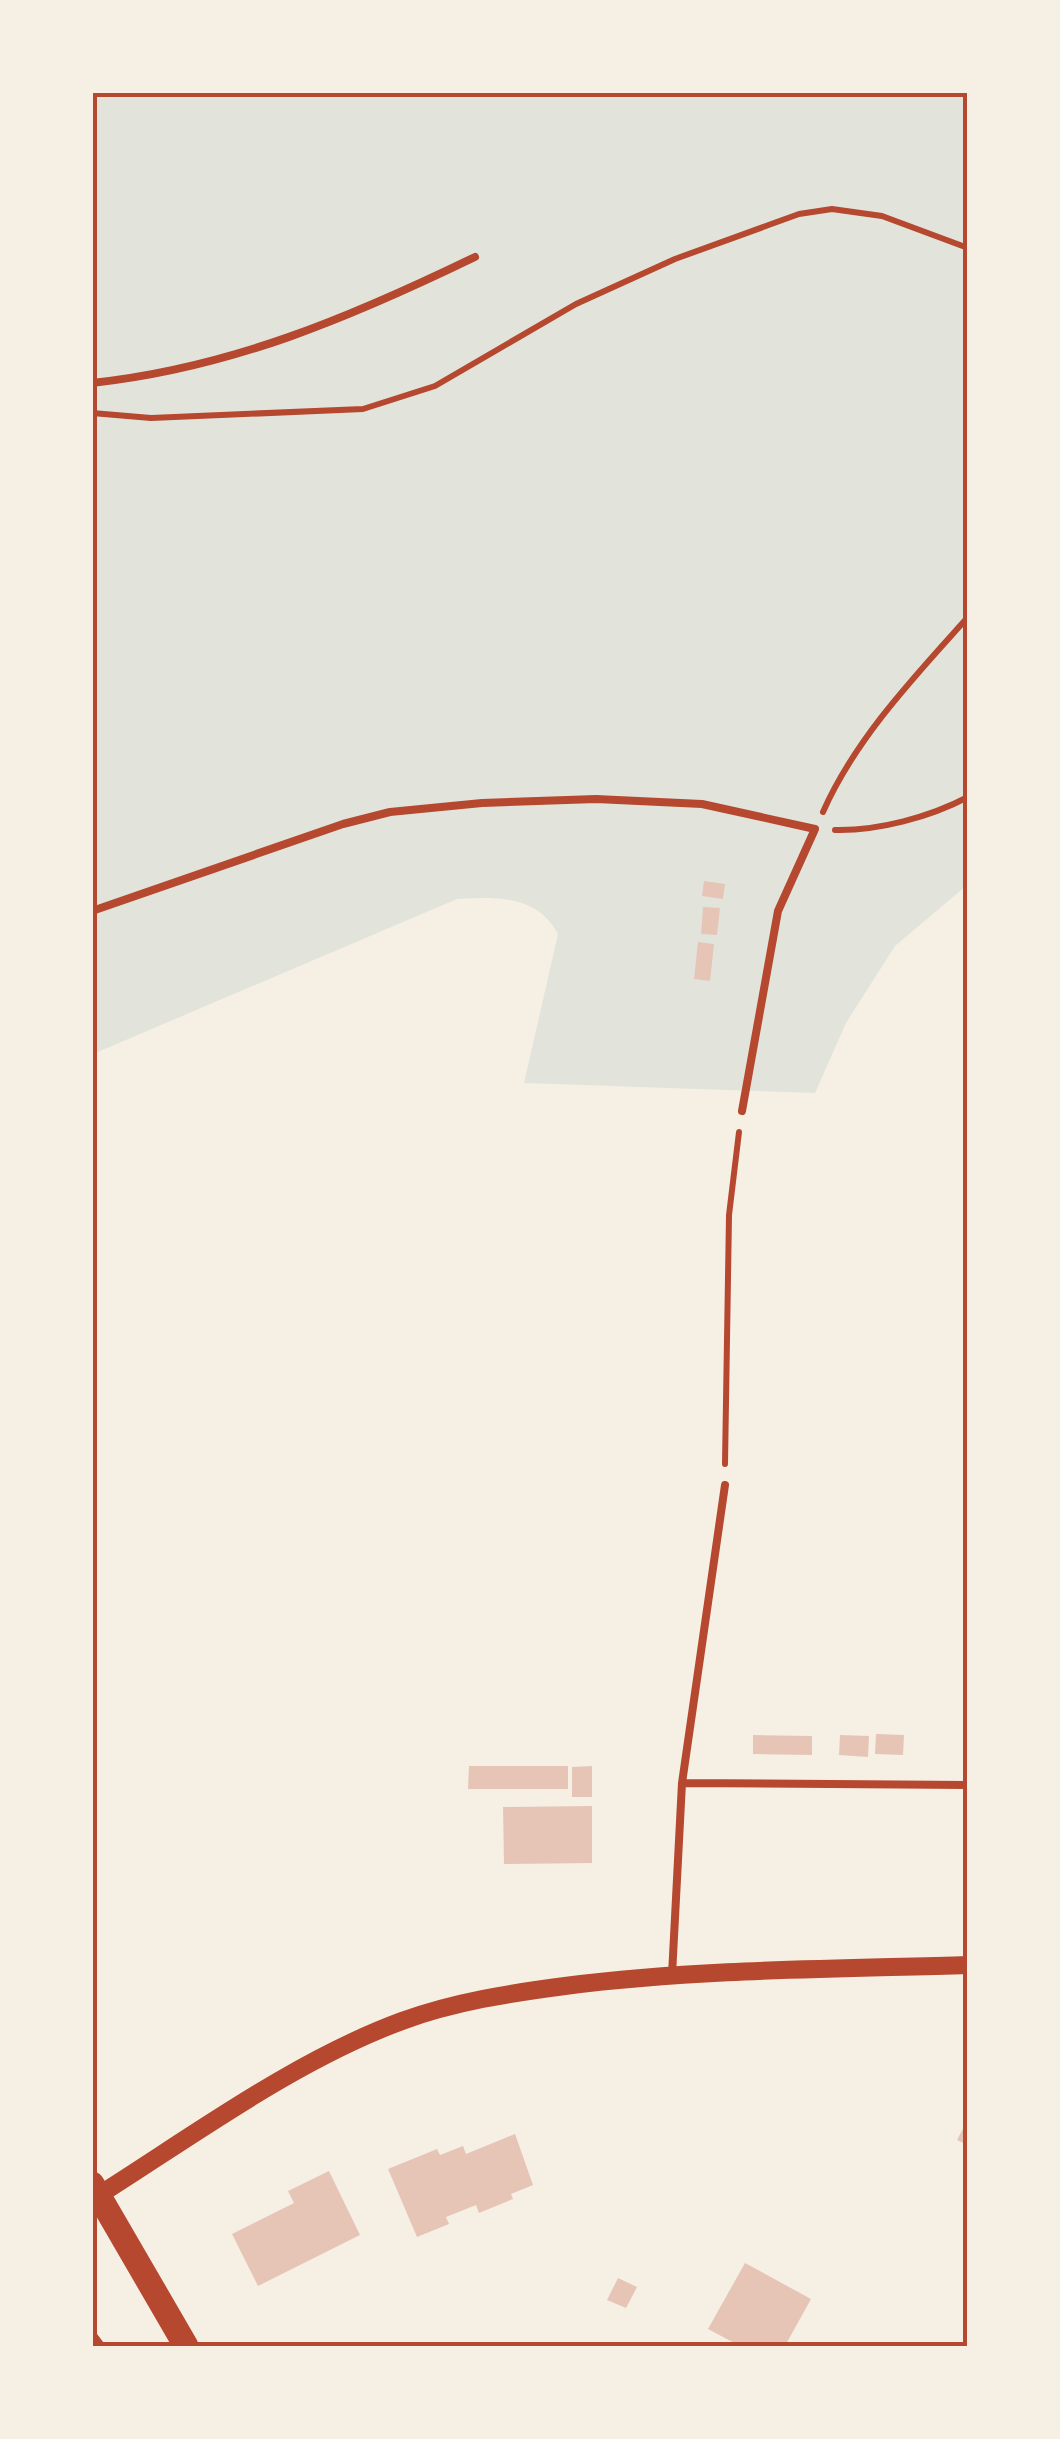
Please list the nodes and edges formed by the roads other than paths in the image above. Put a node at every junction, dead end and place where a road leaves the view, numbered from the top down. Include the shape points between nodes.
1 (475, 257) dead end
2 (92, 383) edge
3 (92, 910) edge
4 (742, 1111) road end
5 (725, 1485) road end
6 (682, 1783) junction
7 (968, 1785) edge
8 (968, 1965) edge
9 (672, 1975) junction
10 (96, 2190) edge
11 (92, 2334) edge
12 (101, 2346) edge
13 (186, 2346) edge

1 - 2 lane via 281,342
3 - 4 lane via 390,812 596,798 702,804 815,829 778,911
5 - 6 lane
6 - 7 lane
6 - 9 lane
8 - 9 street
9 - 10 street via 524,1991 403,2020 349,2044
10 - 13 main road
11 - 12 lane

